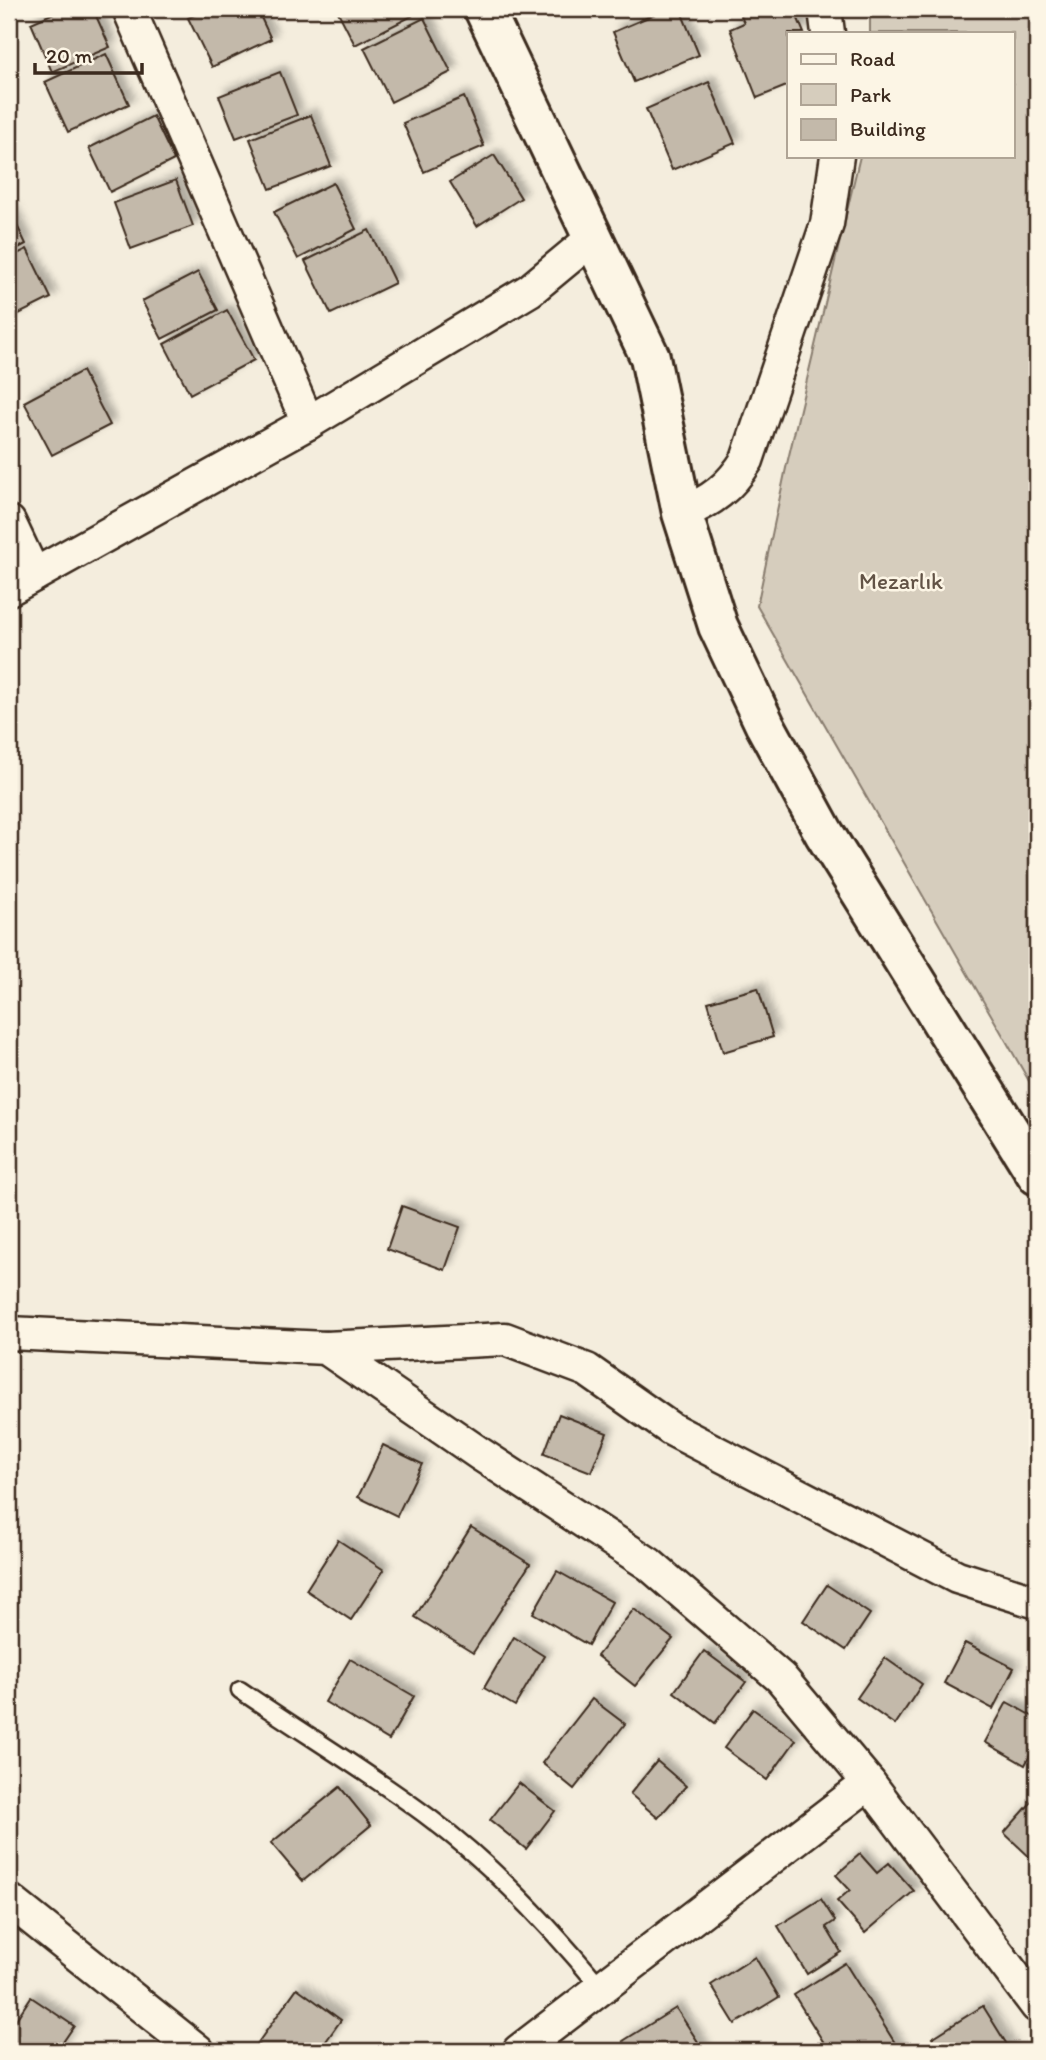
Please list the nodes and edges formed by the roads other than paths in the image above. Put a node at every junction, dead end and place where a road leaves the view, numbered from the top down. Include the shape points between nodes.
1 (129, 9) edge
2 (484, 9) edge
3 (825, 9) edge
4 (828, 32) edge
5 (836, 158) edge
6 (594, 237) junction
7 (308, 424) junction
8 (682, 513) junction
9 (9, 522) edge
10 (21, 582) edge
11 (1037, 1175) edge
12 (9, 1333) edge
13 (326, 1348) junction
14 (1037, 1602) edge
15 (240, 1690) dead end
16 (869, 1783) junction
17 (9, 1900) edge
18 (601, 1988) junction
19 (1037, 2006) edge
20 (198, 2051) edge
21 (519, 2051) edge

1 - 7 street
2 - 6 street
3 - 4 street
5 - 8 street via 827,225 747,460 732,484 703,505
6 - 7 street via 530,290
6 - 8 street via 650,357
7 - 10 street
8 - 11 street via 718,626 765,726 824,834
9 - 10 street
12 - 13 street
13 - 14 street via 505,1339 587,1370 671,1429 957,1577
13 - 16 street via 649,1564 781,1678
15 - 18 lane via 430,1819 530,1907
16 - 18 street
16 - 19 street
17 - 20 street
18 - 21 street

